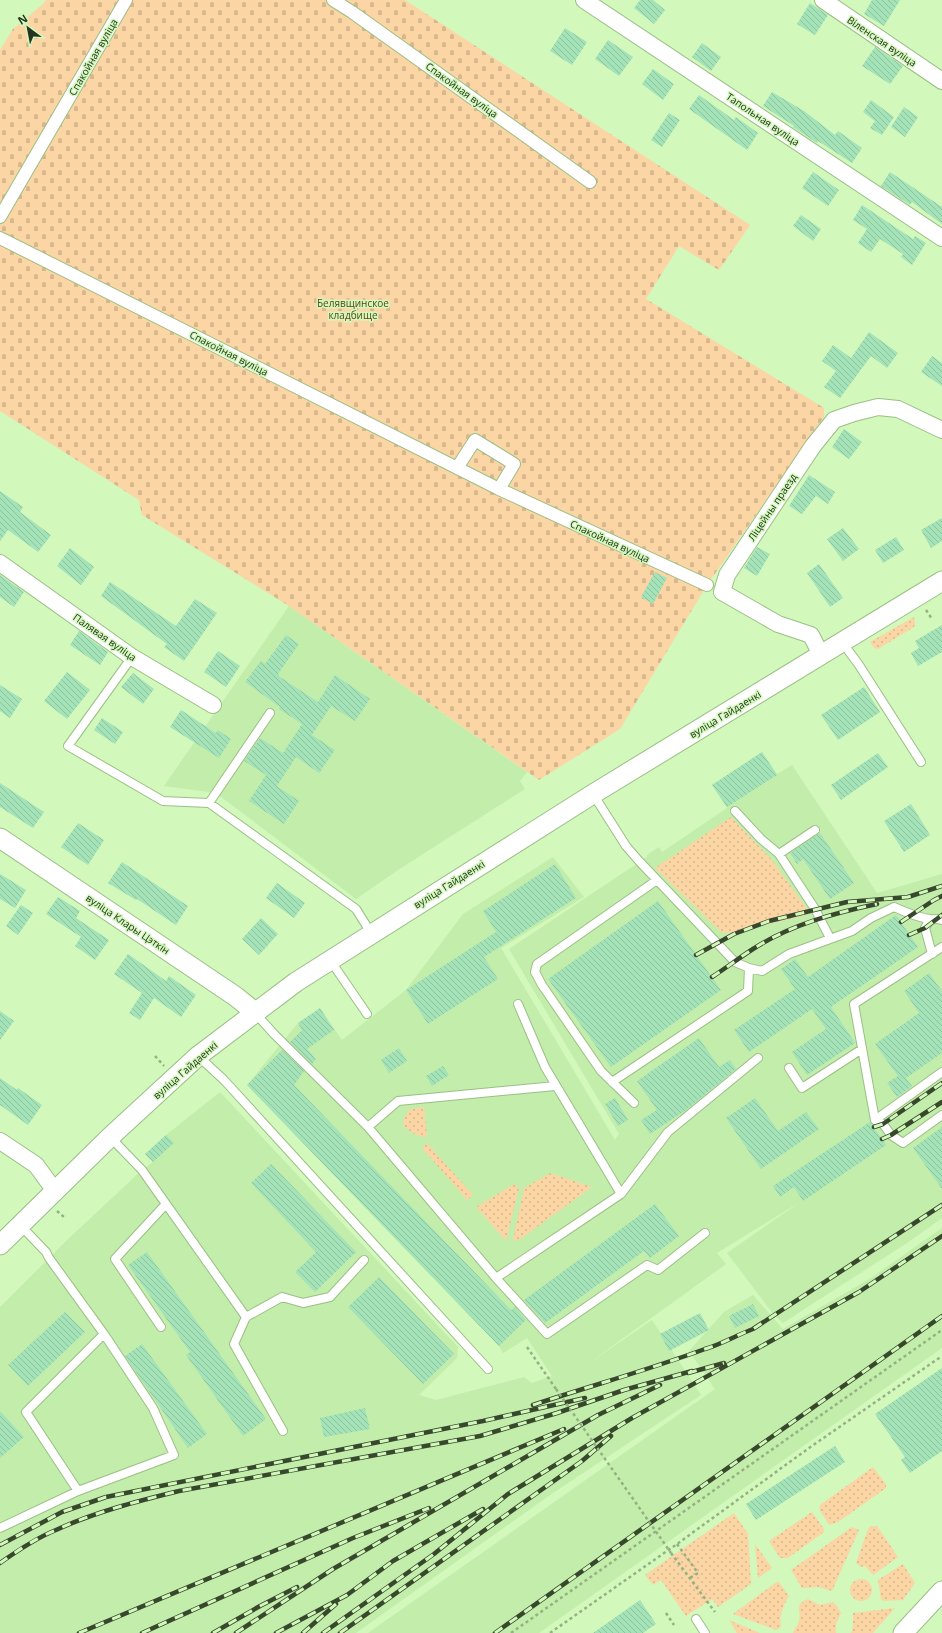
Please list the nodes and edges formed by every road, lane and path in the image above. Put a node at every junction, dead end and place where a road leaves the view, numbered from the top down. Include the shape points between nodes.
1 (126, 0) edge
2 (333, 0) edge
3 (584, 0) edge
4 (823, 0) edge
5 (942, 81) edge
6 (590, 182) dead end
7 (0, 217) edge
8 (0, 238) edge
9 (942, 238) edge
10 (942, 430) edge
11 (457, 468) junction
12 (499, 489) junction
13 (0, 563) edge
14 (942, 581) edge
15 (707, 585) joint
16 (722, 592) junction
17 (842, 642) junction
18 (822, 655) junction
19 (132, 657) junction
20 (213, 705) dead end
21 (270, 713) dead end
22 (921, 762) dead end
23 (593, 794) junction
24 (209, 803) junction
25 (735, 811) dead end
26 (815, 830) dead end
27 (0, 838) edge
28 (779, 854) junction
29 (657, 880) junction
30 (930, 920) junction
31 (942, 920) edge
32 (371, 933) junction
33 (830, 938) junction
34 (942, 947) edge
35 (932, 954) junction
36 (330, 959) junction
37 (749, 968) junction
38 (518, 1004) dead end
39 (255, 1012) junction
40 (367, 1014) dead end
41 (862, 1049) junction
42 (198, 1056) junction
43 (758, 1058) dead end
44 (789, 1068) dead end
45 (942, 1072) edge
46 (612, 1082) junction
47 (555, 1086) junction
48 (634, 1103) dead end
49 (942, 1115) edge
50 (875, 1120) junction
51 (368, 1127) junction
52 (110, 1137) junction
53 (0, 1141) edge
54 (55, 1191) junction
55 (622, 1194) junction
56 (166, 1204) junction
57 (20, 1224) junction
58 (705, 1233) dead end
59 (0, 1245) edge
60 (364, 1260) dead end
61 (496, 1278) junction
62 (246, 1317) junction
63 (161, 1327) dead end
64 (942, 1330) edge
65 (104, 1334) junction
66 (527, 1347) dead end
67 (942, 1356) edge
68 (488, 1369) dead end
69 (283, 1431) dead end
70 (78, 1491) junction
71 (0, 1528) edge
72 (677, 1544) junction
73 (690, 1578) junction
74 (939, 1598) edge
75 (715, 1612) dead end
76 (666, 1613) dead end
77 (696, 1619) dead end
78 (674, 1625) dead end
79 (511, 1633) edge
80 (550, 1633) edge
81 (705, 1633) edge
82 (903, 1633) edge

1 - 7 street, Спакойная вуліца
2 - 6 street, Спакойная вуліца
3 - 9 street, Тапольная вуліца
4 - 5 street, Віленская вуліца
8 - 11 street, Спакойная вуліца
10 - 16 street, Ліцейны праезд via 898,409 878,407 834,420 813,446 726,575
11 - 12 street, Спакойная вуліца
11 - 12 street via 475,440 514,464
12 - 15 street, Спакойная вуліца
13 - 19 street, Палявая вуліца
14 - 17 street, вуліца Гайдаенкі
15 - 16 lane, Спакойная вуліца
16 - 18 street via 778,624 811,635
17 - 18 street, вуліца Гайдаенкі
17 - 22 lane
18 - 23 street, вуліца Гайдаенкі
19 - 20 street, Палявая вуліца
19 - 24 lane via 68,746 163,801
21 - 24 lane
23 - 29 lane via 626,846
23 - 32 street, вуліца Гайдаенкі
24 - 32 lane via 356,909
25 - 28 lane
26 - 28 lane
27 - 39 street, вуліца Клары Цэткін
28 - 33 lane via 815,909
29 - 37 lane via 735,962
29 - 46 lane via 537,964 535,972 600,1071
30 - 31 lane
30 - 33 lane via 894,908 870,918 852,931
30 - 35 lane via 925,928
32 - 36 street, вуліца Гайдаенкі
33 - 37 lane via 789,954 762,971
34 - 35 lane
35 - 41 lane via 854,1004
36 - 39 street, вуліца Гайдаенкі
36 - 40 lane
37 - 46 lane via 748,991
38 - 47 lane
39 - 42 street, вуліца Гайдаенкі
39 - 51 lane
41 - 44 lane via 802,1088
41 - 50 lane
42 - 52 street, вуліца Гайдаенкі
42 - 68 lane via 224,1080
43 - 55 lane via 668,1132
45 - 50 lane
46 - 48 lane
47 - 51 lane via 398,1101
47 - 55 lane
49 - 50 lane via 903,1143
51 - 61 lane
52 - 54 street, вуліца Гайдаенкі
52 - 56 lane via 142,1170
53 - 54 street via 36,1165
54 - 57 street, вуліца Гайдаенкі
55 - 61 lane
56 - 62 lane
56 - 63 lane via 115,1259
57 - 59 street, вуліца Гайдаенкі
57 - 65 lane via 46,1252
58 - 61 lane via 658,1270 647,1265 546,1334
60 - 62 lane via 330,1297 303,1303 282,1297
62 - 69 lane via 234,1344
64 - 79 path
65 - 70 lane via 26,1412
65 - 70 lane via 153,1408 174,1455
66 - 73 path, bridge
67 - 72 path
70 - 71 lane
72 - 73 path via 698,1573
72 - 80 path
73 - 75 path
74 - 82 street
76 - 78 path
77 - 81 lane

